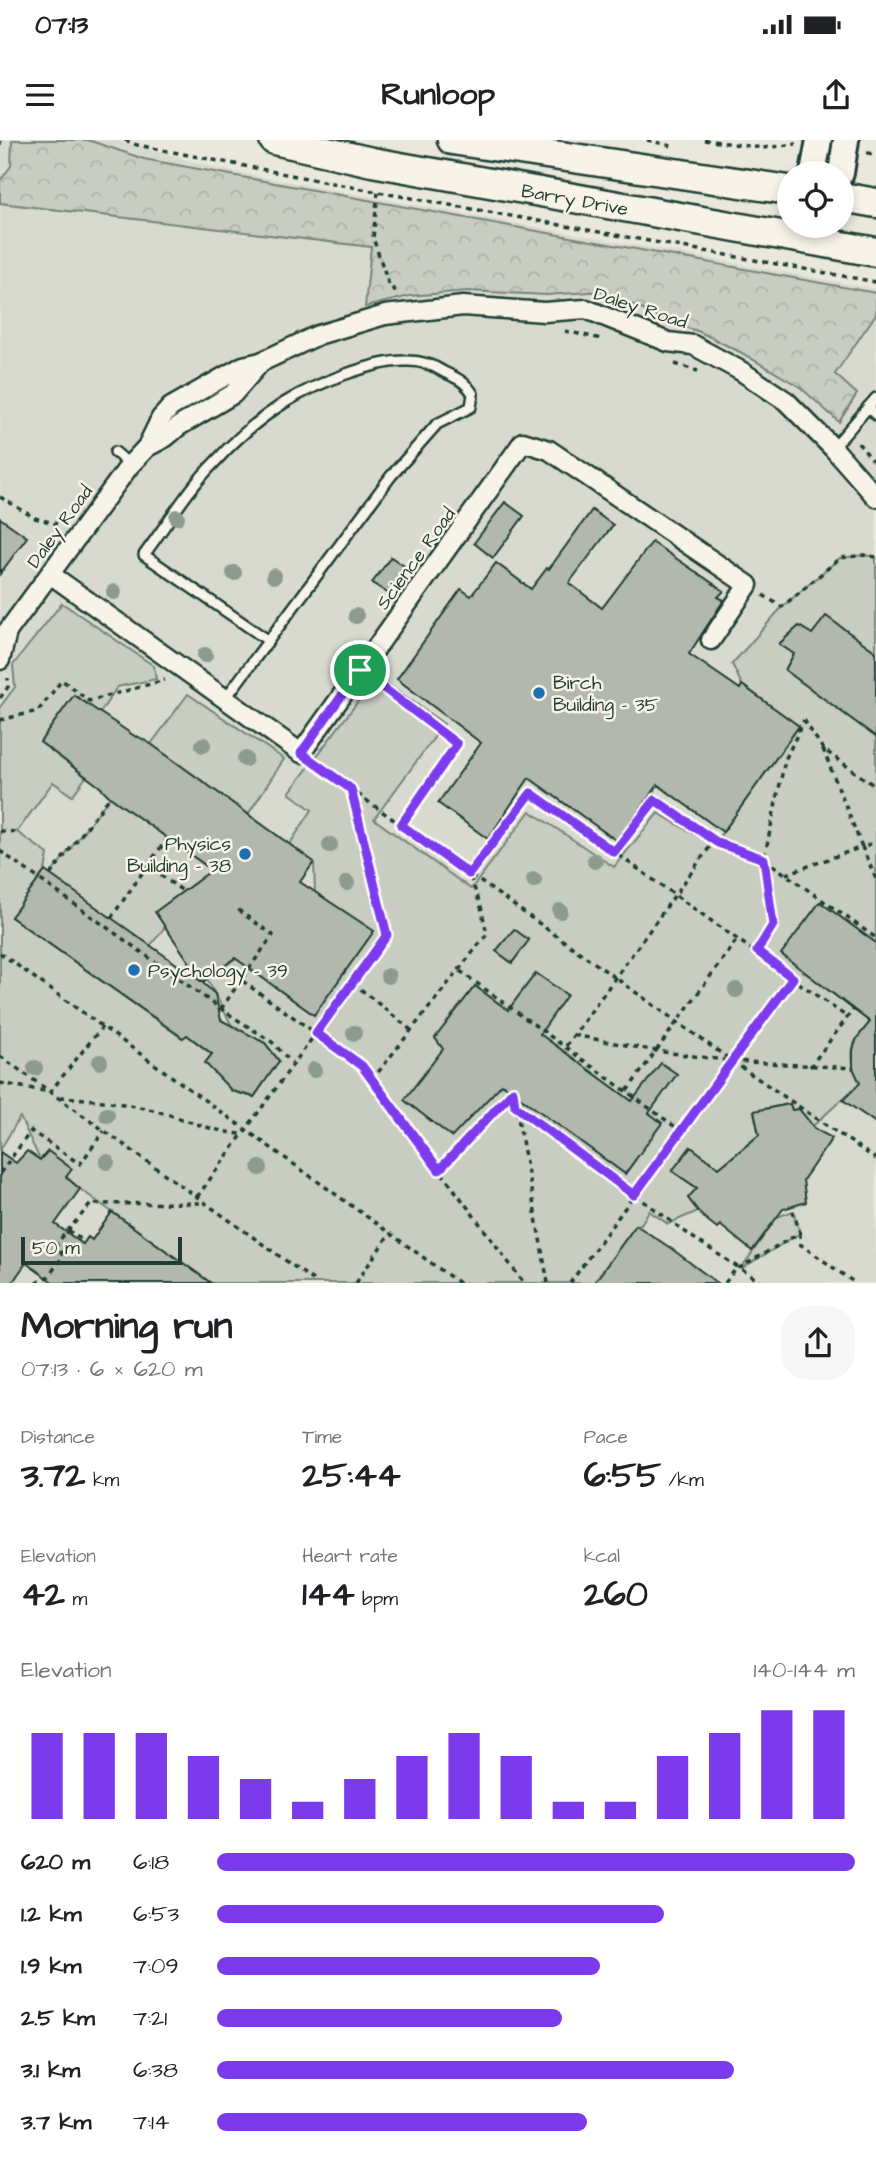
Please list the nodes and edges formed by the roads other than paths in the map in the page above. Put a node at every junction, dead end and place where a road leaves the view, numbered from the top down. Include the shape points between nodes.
1 (274, 140) edge
2 (452, 140) edge
3 (819, 140) edge
4 (846, 140) edge
5 (815, 161) edge
6 (843, 161) edge
7 (777, 188) edge
8 (854, 199) edge
9 (876, 203) edge
10 (777, 227) edge
11 (832, 238) edge
12 (876, 252) edge
13 (876, 398) edge
14 (868, 407) junction
15 (876, 415) edge
16 (833, 448) junction
17 (115, 452) dead end
18 (130, 465) junction
19 (876, 497) edge
20 (50, 574) junction
21 (4, 634) edge
22 (711, 640) dead end
23 (269, 641) junction
24 (0, 660) edge
25 (225, 699) junction

1 - 10 main road, Barry Drive via 372,162
2 - 7 main road, Barry Drive
3 - 5 street
4 - 6 street
8 - 9 main road
11 - 12 main road, Barry Drive
13 - 14 lane
14 - 15 lane
14 - 16 lane
16 - 18 street, Daley Road via 786,401 694,345 668,342 586,309 544,312 463,306 385,315 318,335 261,362 233,394 147,447
16 - 19 street, Daley Road
17 - 18 lane
18 - 20 street, Daley Road
20 - 21 street, Daley Road
20 - 25 street
21 - 24 street, Daley Road
22 - 25 street, Science Road via 748,585 549,450 523,442 301,753
23 - 23 lane via 391,476 437,424 471,407 473,394 467,384 423,362 383,363 349,373 283,404 243,435 198,481 144,555
23 - 25 lane

